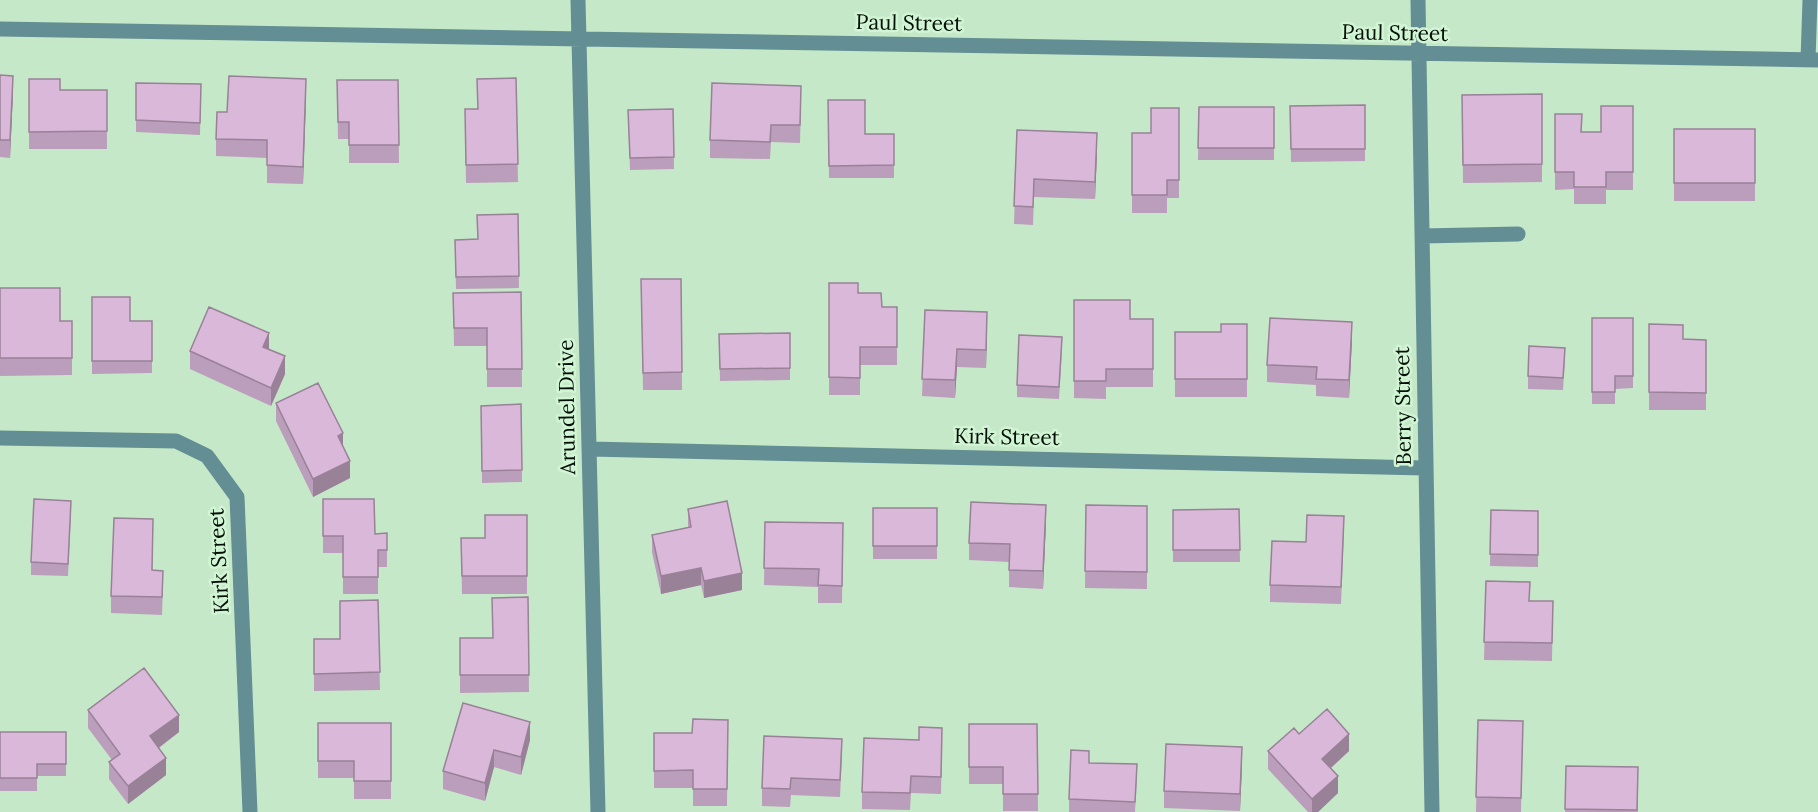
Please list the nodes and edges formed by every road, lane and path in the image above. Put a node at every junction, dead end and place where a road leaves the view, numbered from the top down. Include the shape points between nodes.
1 (578, 0) edge
2 (1418, 0) edge
3 (1810, 0) edge
4 (0, 28) edge
5 (579, 38) junction
6 (1420, 54) junction
7 (1813, 60) edge
8 (1518, 234) dead end
9 (1422, 236) junction
10 (0, 438) edge
11 (590, 449) junction
12 (1424, 468) junction
13 (250, 812) edge
14 (598, 812) edge
15 (1432, 812) edge

1 - 5 street, Arundel Drive
2 - 6 street, Berry Street
3 - 7 street
4 - 5 street, Paul Street
5 - 6 street, Paul Street
5 - 11 street, Arundel Drive
6 - 7 street, Paul Street
6 - 9 street, Berry Street
8 - 9 street
9 - 12 street, Berry Street
10 - 13 street, Kirk Street via 176,441 207,456 237,497
11 - 12 street, Kirk Street
11 - 14 street, Arundel Drive
12 - 15 street, Berry Street

